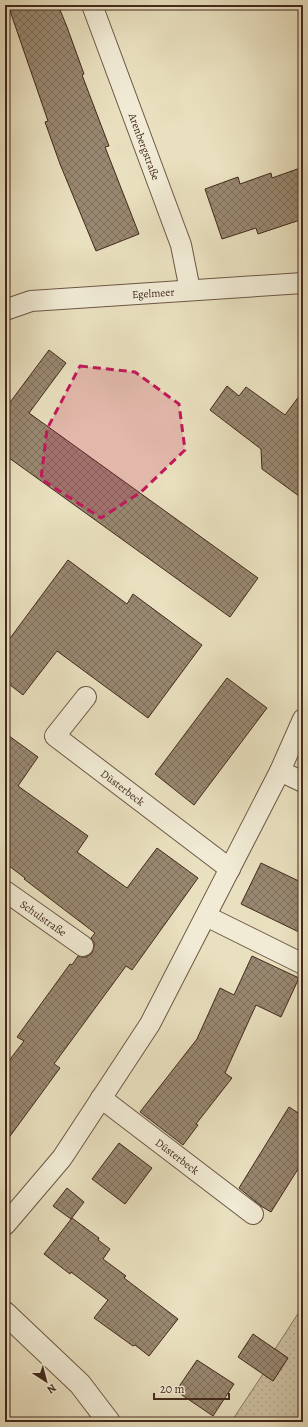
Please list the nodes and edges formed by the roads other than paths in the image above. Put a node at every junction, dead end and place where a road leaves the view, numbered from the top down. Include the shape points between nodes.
1 (92, 5) edge
2 (303, 283) edge
3 (190, 290) junction
4 (5, 310) edge
5 (86, 697) dead end
6 (303, 719) edge
7 (280, 772) junction
8 (303, 782) edge
9 (230, 869) junction
10 (5, 891) edge
11 (206, 916) junction
12 (83, 946) dead end
13 (303, 964) edge
14 (101, 1098) junction
15 (254, 1214) dead end
16 (5, 1225) edge
17 (5, 1313) edge
18 (109, 1422) edge

1 - 3 street, Arenbergstraße via 181,245
2 - 3 street, Egelmeer
3 - 4 street, Egelmeer via 31,301
5 - 9 street, Düsterbeck via 55,736
6 - 7 street
7 - 8 street
7 - 9 street
9 - 11 street
10 - 12 street, Schulstraße
11 - 13 street
11 - 14 street via 150,1024
14 - 15 street, Düsterbeck
14 - 16 street via 62,1158
17 - 18 street via 80,1384

